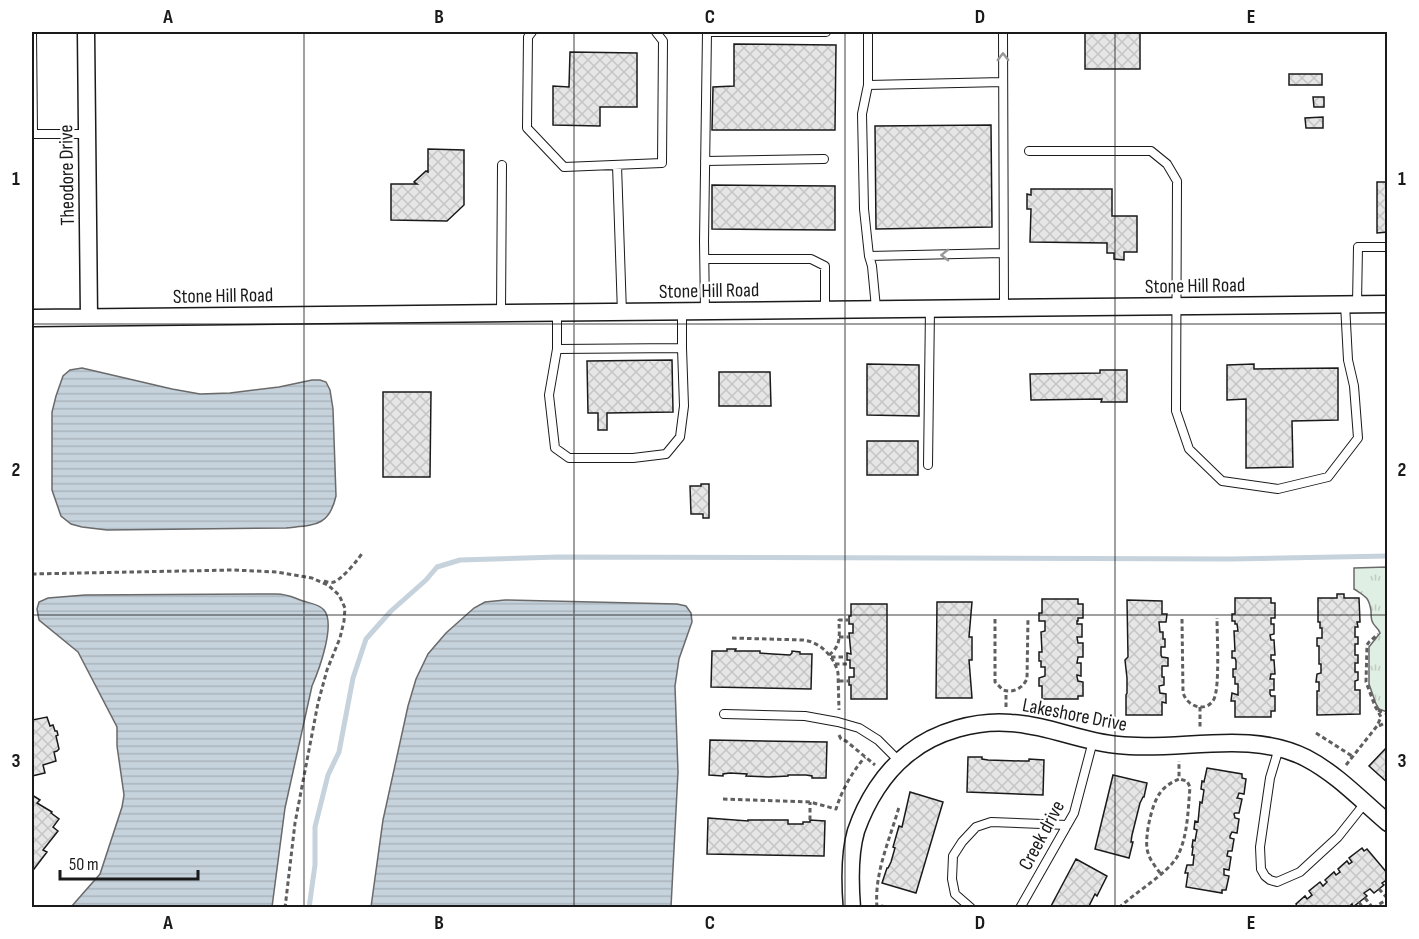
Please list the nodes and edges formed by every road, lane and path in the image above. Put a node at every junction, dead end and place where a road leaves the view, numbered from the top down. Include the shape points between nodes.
1 (32, 32) edge
2 (86, 32) edge
3 (532, 32) edge
4 (656, 32) edge
5 (826, 32) edge
6 (868, 32) edge
7 (1003, 32) edge
8 (1003, 82) junction
9 (868, 85) junction
10 (32, 134) edge
11 (87, 134) junction
12 (1029, 150) dead end
13 (824, 159) dead end
14 (705, 161) junction
15 (502, 165) dead end
16 (618, 165) junction
17 (1388, 247) edge
18 (1003, 253) junction
19 (870, 256) junction
20 (705, 259) junction
21 (1388, 303) edge
22 (1351, 304) junction
23 (1176, 306) junction
24 (1004, 307) junction
25 (876, 308) junction
26 (930, 308) junction
27 (825, 309) junction
28 (705, 311) junction
29 (557, 312) junction
30 (682, 312) junction
31 (501, 313) junction
32 (622, 313) junction
33 (89, 317) junction
34 (32, 318) edge
35 (682, 348) junction
36 (558, 349) junction
37 (928, 465) dead end
38 (363, 552) dead end
39 (32, 574) edge
40 (317, 580) junction
41 (1028, 618) dead end
42 (1217, 618) dead end
43 (1182, 619) dead end
44 (849, 620) dead end
45 (995, 620) dead end
46 (1378, 634) dead end
47 (839, 637) junction
48 (849, 637) dead end
49 (732, 638) dead end
50 (830, 656) junction
51 (848, 657) dead end
52 (835, 664) junction
53 (850, 664) dead end
54 (838, 681) junction
55 (849, 681) dead end
56 (1006, 691) junction
57 (1200, 707) junction
58 (1378, 710) junction
59 (839, 712) dead end
60 (1006, 712) dead end
61 (724, 714) dead end
62 (1388, 714) edge
63 (1388, 721) edge
64 (1377, 726) junction
65 (839, 730) dead end
66 (1316, 733) dead end
67 (1200, 734) dead end
68 (1093, 741) junction
69 (1279, 748) junction
70 (1352, 756) junction
71 (865, 757) junction
72 (1179, 757) dead end
73 (899, 761) junction
74 (878, 766) dead end
75 (1342, 768) dead end
76 (1179, 779) junction
77 (723, 799) dead end
78 (810, 802) junction
79 (1365, 803) junction
80 (899, 807) dead end
81 (810, 820) dead end
82 (1388, 823) edge
83 (1067, 825) junction
84 (1160, 873) junction
85 (1379, 889) dead end
86 (1365, 898) dead end
87 (1388, 899) edge
88 (1359, 902) dead end
89 (879, 906) edge
90 (285, 908) edge
91 (852, 908) edge
92 (893, 908) edge
93 (971, 908) edge
94 (1020, 908) edge
95 (1119, 908) edge
96 (1363, 908) edge
97 (1373, 908) edge

1 - 10 lane
2 - 11 street, Theodore Drive
3 - 16 lane via 528,37 527,128 564,166
4 - 16 lane via 663,41 662,163
5 - 14 lane via 707,32
6 - 9 lane
8 -> 7 lane
8 - 9 lane
8 - 18 lane
9 - 19 lane via 862,114 864,209
10 - 11 lane
11 - 33 street, Theodore Drive
12 - 23 lane via 1151,151 1167,164 1177,181
13 - 14 lane
14 - 20 lane
15 - 31 lane
16 - 32 lane
17 - 22 lane via 1358,247
18 -> 19 lane
18 - 24 lane
19 - 25 lane
20 - 27 lane via 811,259 825,266
20 - 28 lane
21 - 22 street, Stone Hill Road
22 - 23 street, Stone Hill Road
22 - 23 lane via 1348,360 1358,438 1328,477 1278,489 1222,481 1189,449 1176,411
23 - 24 street, Stone Hill Road
24 - 26 street, Stone Hill Road
25 - 26 street, Stone Hill Road
25 - 27 street, Stone Hill Road
26 - 37 lane
27 - 28 street, Stone Hill Road
28 - 30 street, Stone Hill Road
29 - 31 street, Stone Hill Road
29 - 32 street, Stone Hill Road
29 - 36 lane
30 - 32 street, Stone Hill Road
30 - 35 lane
31 - 33 street, Stone Hill Road
33 - 34 street, Stone Hill Road
35 - 36 lane
35 - 36 lane via 684,406 680,437 666,454 633,458 569,458 555,448 549,395
38 - 40 path via 338,580
39 - 40 path via 233,570 277,572
40 - 90 path via 339,595 345,608 344,621 318,703 295,823
41 - 56 path via 1027,679 1022,687
42 - 57 path via 1217,689 1212,702
43 - 57 path via 1184,697
44 - 47 path via 839,620
45 - 56 path via 995,682
46 - 58 path via 1366,650 1366,682
47 - 48 path
47 - 50 path
49 - 50 path via 809,640
50 - 51 path
50 - 52 path
52 - 53 path
52 - 54 path
54 - 55 path
54 - 59 path
56 - 60 path
57 - 67 path
58 - 62 path
58 - 64 path via 1381,719
61 - 73 lane via 805,716 838,722 859,728 878,740
63 - 64 path
64 - 70 path
65 - 71 path via 841,739
66 - 70 path
68 - 69 street, Lakeshore Drive via 1124,746 1262,744
68 - 73 street, Lakeshore Drive via 1023,724 990,723 942,735
68 - 83 lane, Creek drive via 1074,813
69 - 79 street, Lakeshore Drive via 1325,769
69 - 79 lane via 1270,778 1260,847 1261,870 1270,880 1277,882 1300,872 1338,837
70 - 75 path
71 - 74 path
71 - 78 path via 854,770 836,809
72 - 76 path
73 - 91 street, Lakeshore Drive via 881,782 855,833
76 - 84 path via 1165,787 1156,800 1148,830 1148,853
76 - 84 path via 1190,786 1183,842 1177,856
77 - 78 path
78 - 81 path
79 - 82 street, Lakeshore Drive
80 - 89 path via 878,879
83 - 93 lane via 991,822 976,827 953,856 955,894
83 - 94 lane, Creek drive
84 - 95 path
85 - 87 path
86 - 97 path
87 - 97 path
88 - 96 path
89 - 92 path

